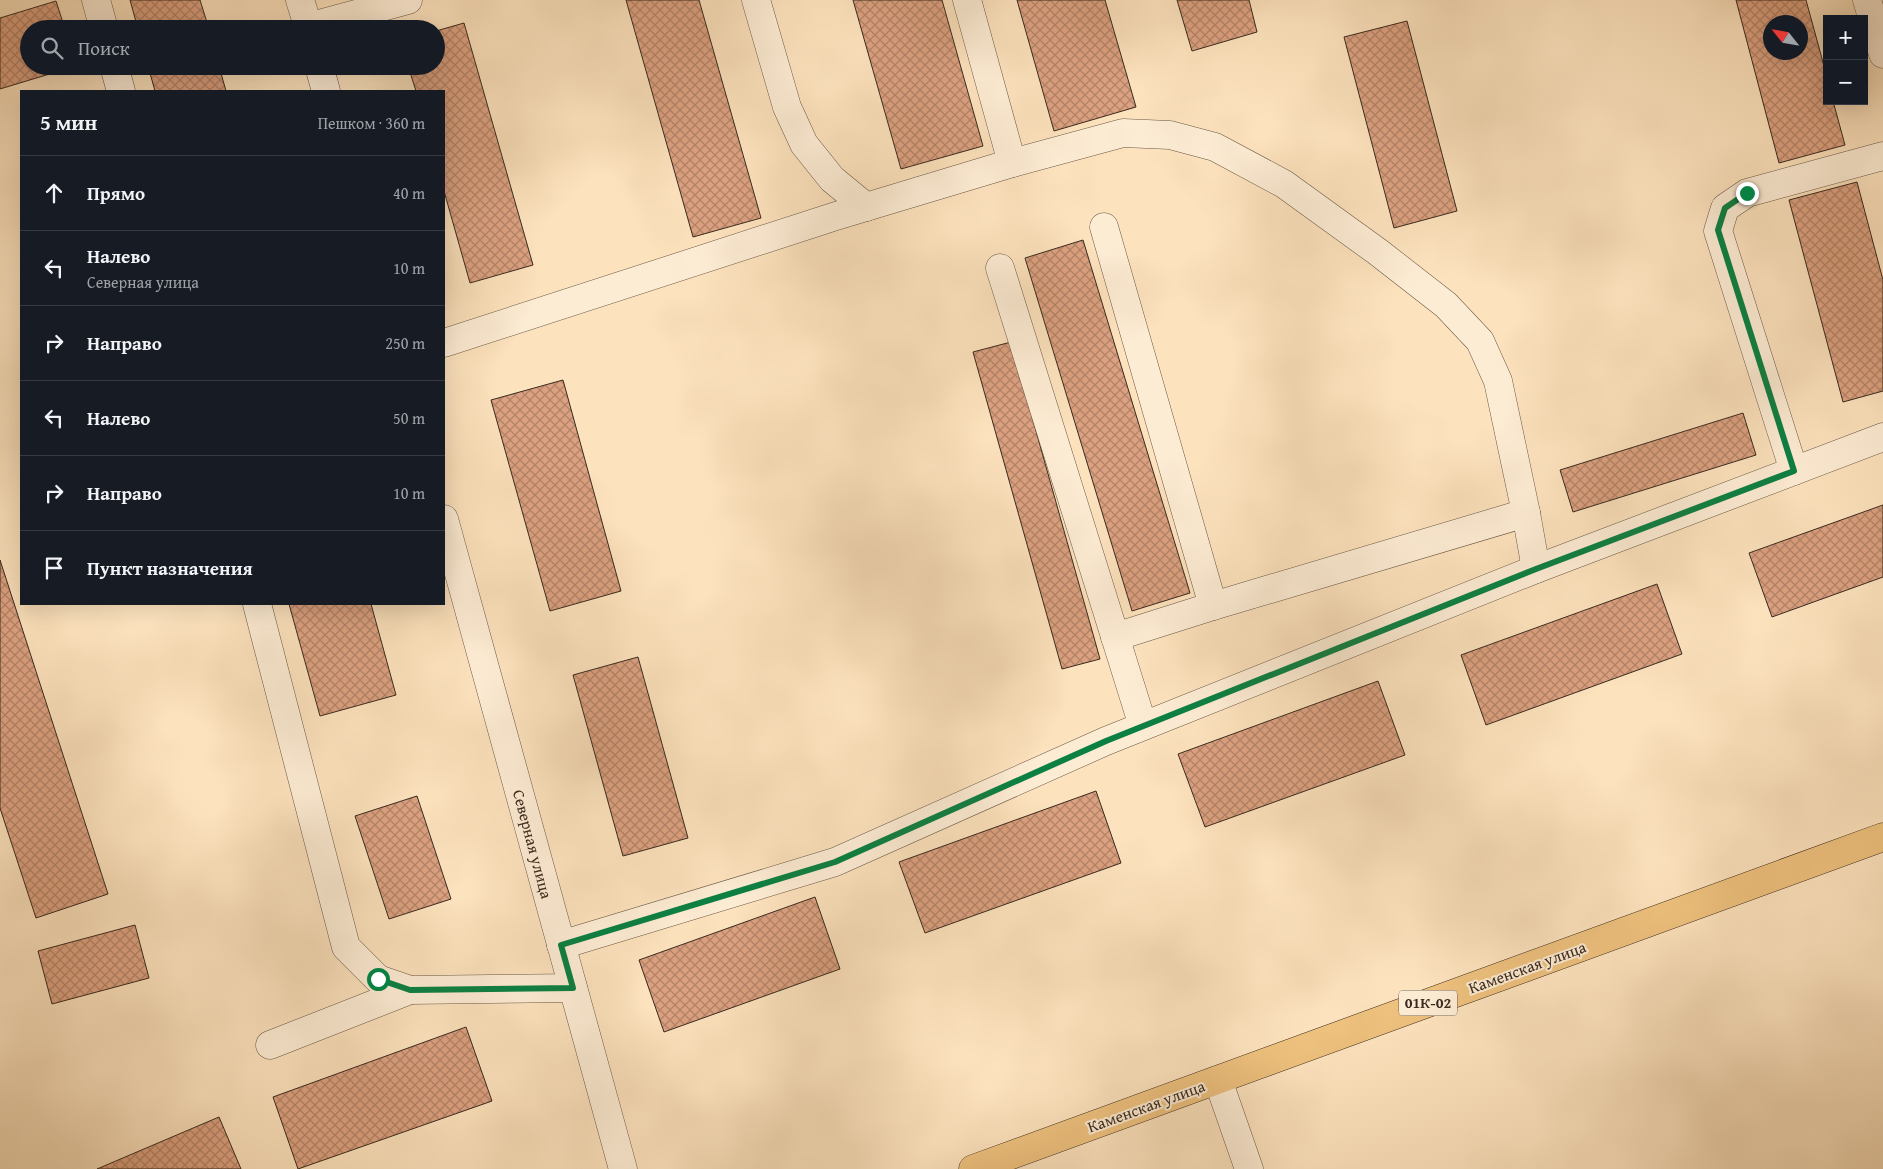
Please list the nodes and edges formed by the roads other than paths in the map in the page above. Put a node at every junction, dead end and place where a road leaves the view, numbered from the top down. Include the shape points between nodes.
1 (96, 0) edge
2 (300, 0) edge
3 (408, 0) edge
4 (756, 0) edge
5 (966, 0) edge
6 (1867, 0) edge
7 (102, 20) edge
8 (306, 20) edge
9 (337, 20) edge
10 (1883, 54) edge
11 (117, 75) edge
12 (322, 75) edge
13 (121, 90) edge
14 (326, 90) edge
15 (1883, 156) edge
16 (1012, 162) junction
17 (866, 207) junction
18 (1104, 227) dead end
19 (1000, 268) dead end
20 (445, 343) edge
21 (1883, 437) edge
22 (1794, 471) junction
23 (1526, 513) junction
24 (445, 523) edge
25 (1536, 569) junction
26 (257, 605) edge
27 (1213, 606) junction
28 (1115, 637) junction
29 (1143, 726) junction
30 (1883, 837) edge
31 (561, 945) junction
32 (573, 988) junction
33 (410, 990) junction
34 (270, 1045) dead end
35 (1218, 1080) junction
36 (623, 1169) edge
37 (973, 1169) edge
38 (1249, 1169) edge

1 - 7 street
2 - 8 street
3 - 9 street
4 - 17 street via 787,107 804,144 832,179
5 - 16 street
6 - 10 street
11 - 13 street
12 - 14 street
15 - 22 street via 1747,193 1725,208 1718,230
16 - 17 street
16 - 23 street via 1123,133 1170,135 1214,147 1284,184 1446,305 1480,341 1498,382
17 - 20 street
18 - 27 street
19 - 28 street
21 - 22 street
22 - 25 street
23 - 25 street
23 - 27 street
24 - 31 street, Северная улица
25 - 29 street
26 - 33 street via 346,947 378,979
27 - 28 street
28 - 29 street
29 - 31 street via 835,862
30 - 35 main road, Каменская улица / 01К-02
31 - 32 street, Северная улица
32 - 33 street
32 - 36 street, Северная улица
33 - 34 street
35 - 37 main road, Каменская улица / 01К-02
35 - 38 street

